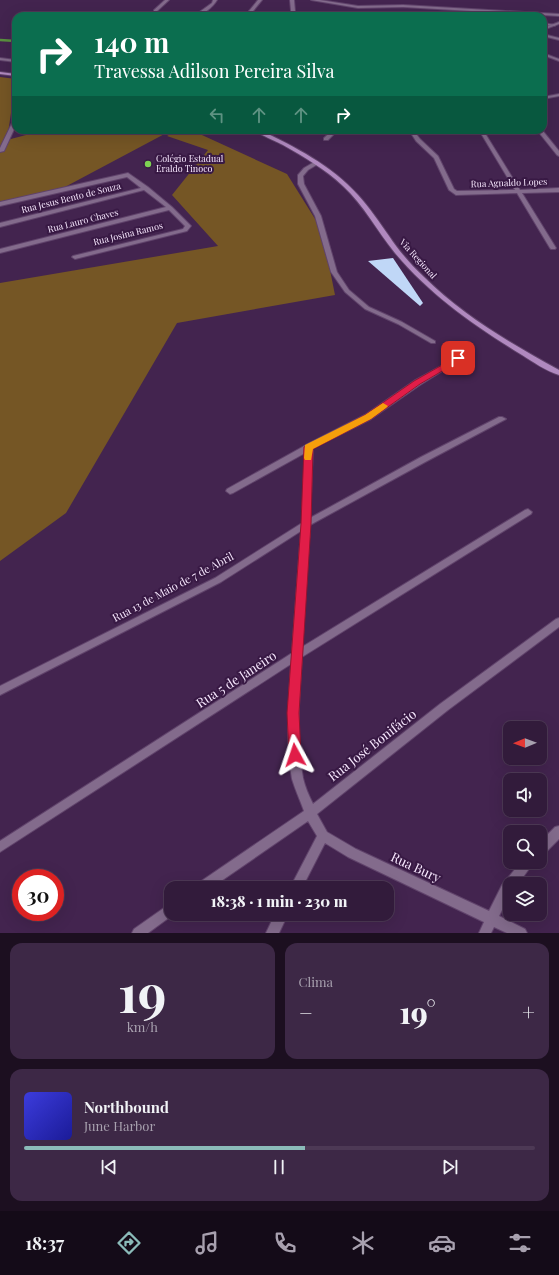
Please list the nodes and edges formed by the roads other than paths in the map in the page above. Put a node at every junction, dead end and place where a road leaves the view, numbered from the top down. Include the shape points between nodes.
1 (167, 0) edge
2 (215, 0) edge
3 (260, 0) edge
4 (292, 0) edge
5 (313, 0) edge
6 (407, 0) edge
7 (403, 6) junction
8 (487, 10) joint
9 (155, 11) dead end
10 (202, 12) edge
11 (250, 12) edge
12 (294, 12) edge
13 (516, 12) edge
14 (547, 14) edge
15 (559, 15) edge
16 (559, 23) edge
17 (547, 24) edge
18 (554, 25) junction
19 (547, 28) edge
20 (547, 36) edge
21 (559, 39) edge
22 (547, 56) edge
23 (0, 59) edge
24 (12, 60) edge
25 (559, 60) edge
26 (0, 73) edge
27 (12, 74) edge
28 (559, 95) edge
29 (547, 97) edge
30 (12, 128) edge
31 (264, 134) edge
32 (332, 134) edge
33 (414, 134) edge
34 (484, 134) edge
35 (542, 134) edge
36 (326, 139) dead end
37 (0, 152) edge
38 (559, 154) edge
39 (316, 163) junction
40 (146, 188) junction
41 (559, 190) edge
42 (520, 192) junction
43 (0, 204) edge
44 (170, 208) junction
45 (0, 225) edge
46 (553, 248) dead end
47 (0, 251) edge
48 (75, 257) dead end
49 (433, 342) dead end
50 (458, 358) dead end
51 (558, 371) edge
52 (502, 419) dead end
53 (308, 447) junction
54 (230, 490) dead end
55 (528, 512) dead end
56 (306, 524) junction
57 (559, 622) edge
58 (297, 655) junction
59 (0, 691) edge
60 (310, 813) junction
61 (559, 831) edge
62 (323, 836) junction
63 (547, 843) edge
64 (0, 847) edge
65 (522, 869) edge
66 (211, 881) edge
67 (300, 881) edge
68 (164, 914) edge
69 (492, 918) junction
70 (278, 921) edge
71 (138, 933) edge
72 (272, 933) edge
73 (485, 933) edge
74 (521, 933) edge

1 - 9 street
2 - 10 street
3 - 11 street
4 - 12 street
5 - 7 street via 352,6
6 - 7 street
7 - 8 street
8 - 13 street
14 - 15 street
16 - 18 street
17 - 18 street
18 - 19 street
20 - 21 street
22 - 25 street
23 - 24 street
26 - 27 main road
28 - 29 street
30 - 37 street
31 - 39 main road, Via Regional
32 - 36 street
33 - 42 street, Rua Agnaldo Lopes via 436,157 452,190 459,193
34 - 42 street
35 - 38 street
39 - 49 street via 300,176 301,184 318,216 334,272 347,291 367,308
39 - 51 main road, Via Regional via 330,172 357,197 403,259 434,290 472,319
40 - 43 street via 125,174
40 - 44 street
40 - 45 street, Rua Jesus Bento de Souza
41 - 42 street, Rua Agnaldo Lopes
42 - 46 street
44 - 47 street, Rua Lauro Chaves
44 - 48 street, Rua Josina Ramos via 188,226 185,230
50 - 53 street via 368,417
52 - 56 street, Rua 13 de Maio de 7 de Abril
53 - 54 street
53 - 56 street
55 - 58 street, Rua 5 de Janeiro
56 - 58 street
56 - 59 street, Rua 13 de Maio de 7 de Abril via 218,580
57 - 60 street, Rua José Bonifácio via 444,707
58 - 60 street via 293,713 294,744 298,779
58 - 64 street, Rua 5 de Janeiro
60 - 62 street
60 - 66 street, Rua José Bonifácio
61 - 63 street
62 - 67 street
62 - 69 street, Rua Bury via 352,853
65 - 69 street via 506,889
68 - 71 street
69 - 73 street
69 - 74 street, Rua Bury
70 - 72 street

